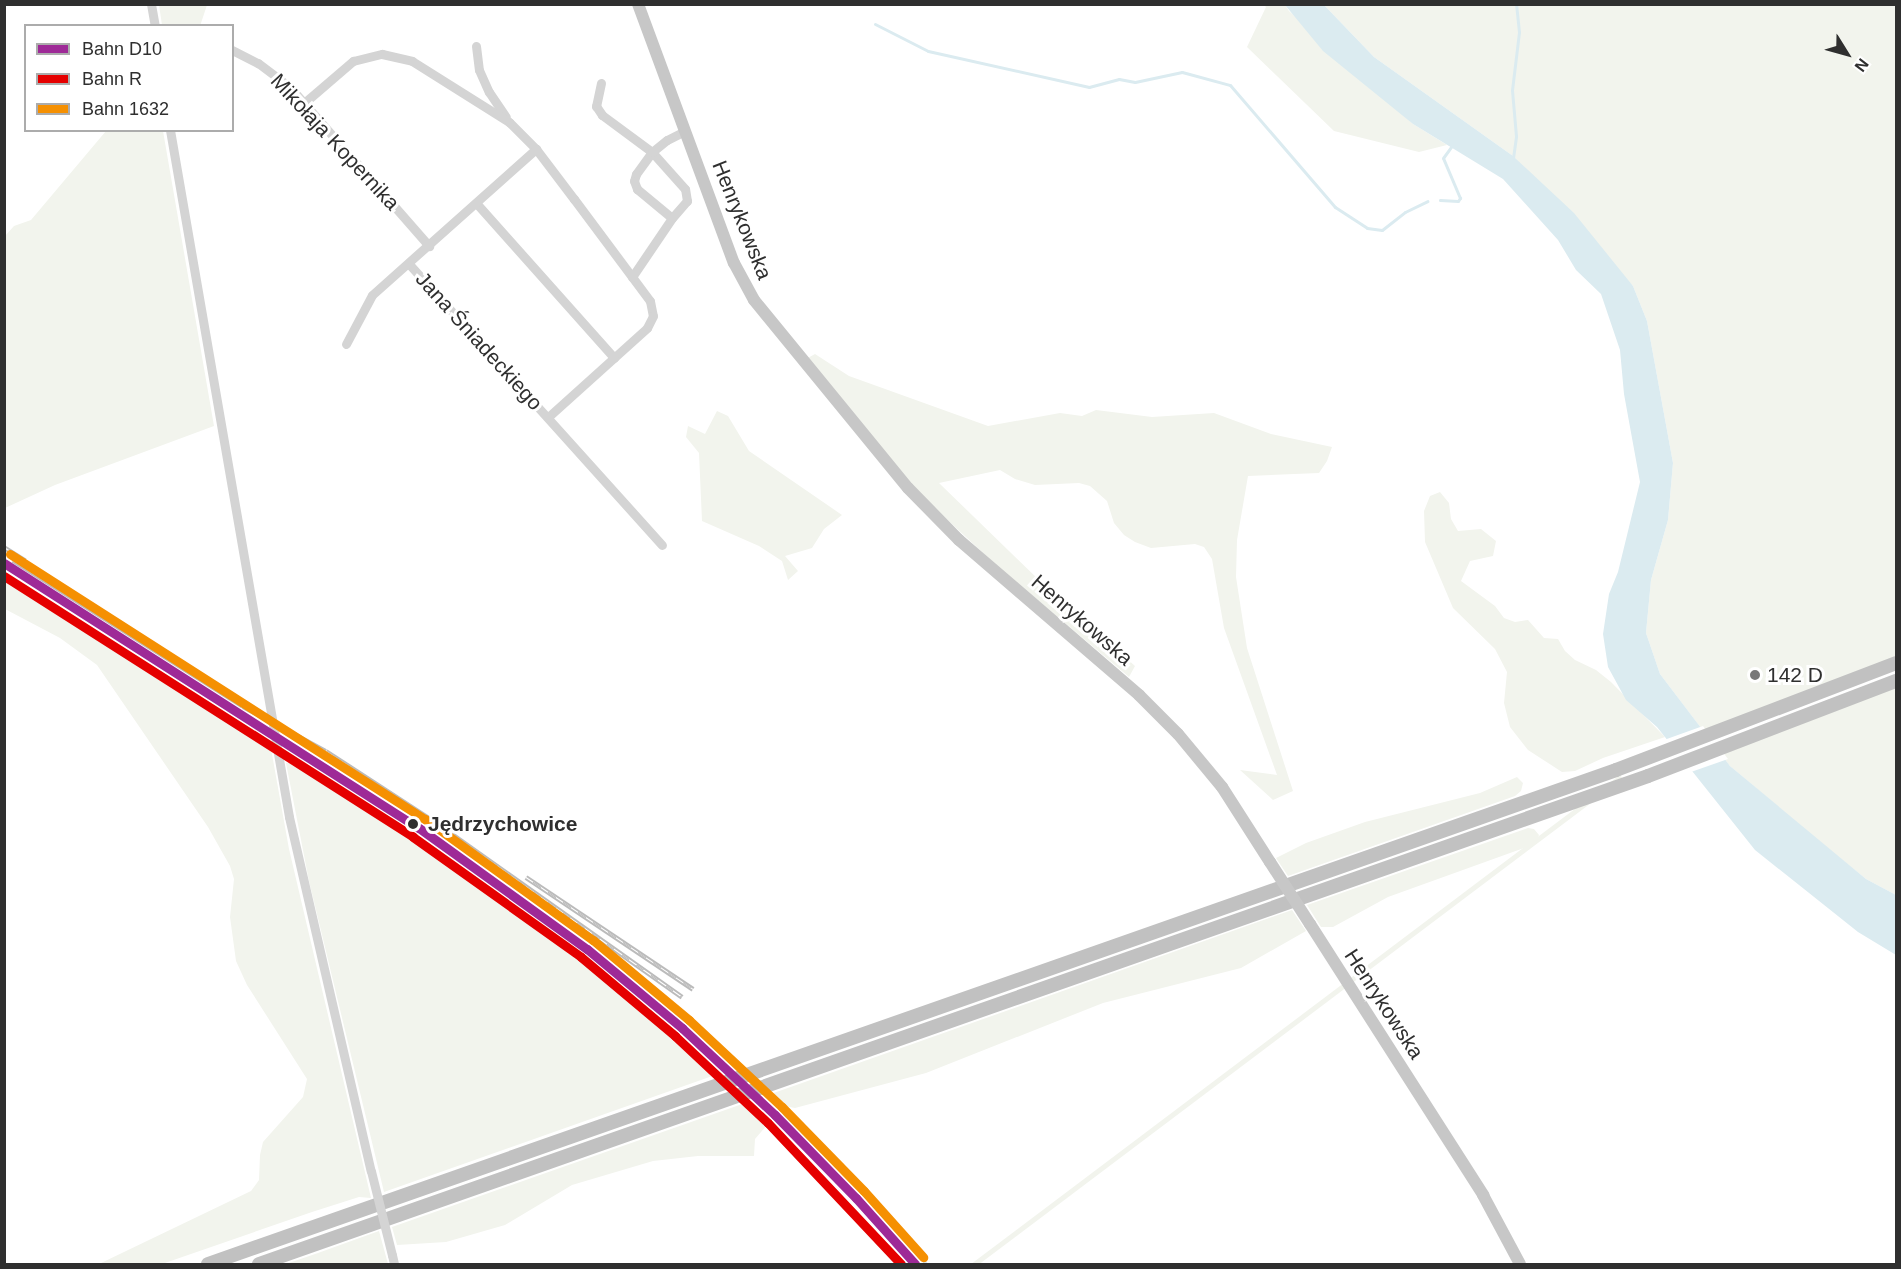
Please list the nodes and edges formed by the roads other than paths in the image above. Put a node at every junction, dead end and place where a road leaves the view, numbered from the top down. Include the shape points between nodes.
1 (151, 4) edge
2 (638, 4) edge
3 (155, 24) edge
4 (476, 46) dead end
5 (234, 51) edge
6 (601, 83) dead end
7 (304, 103) junction
8 (510, 122) junction
9 (685, 131) junction
10 (170, 132) edge
11 (536, 149) junction
12 (652, 152) junction
13 (477, 204) junction
14 (672, 218) junction
15 (429, 246) junction
16 (409, 264) junction
17 (632, 277) junction
18 (346, 344) dead end
19 (614, 358) junction
20 (548, 417) junction
21 (662, 545) dead end
22 (1896, 663) edge
23 (1896, 681) edge
24 (393, 1260) edge
25 (208, 1264) edge
26 (259, 1264) edge
27 (1520, 1264) edge

1 - 3 street
2 - 9 main road, Henrykowska
4 - 8 street via 479,70
5 - 7 street, Mikołaja Kopernika via 274,74
6 - 12 street via 596,106 602,115
7 - 8 street via 353,62 382,54 412,60
7 - 15 street, Mikołaja Kopernika
8 - 11 street
9 - 12 street
9 - 27 main road, Henrykowska, bridge via 735,263 754,300 908,488 959,540 1139,695 1222,787 1483,1195
10 - 24 street, bridge via 291,826
11 - 13 street
11 - 17 street
12 - 14 street via 687,195 685,205
12 - 14 street via 634,181 637,189
13 - 15 street
13 - 19 street
14 - 17 street
15 - 16 street
16 - 18 street via 372,295
16 - 20 street, Jana Śniadeckiego
17 - 19 street via 650,301 653,316 647,328
19 - 20 street
20 - 21 street, Jana Śniadeckiego
22 - 25 highway via 1616,770
23 - 26 highway via 1626,783

